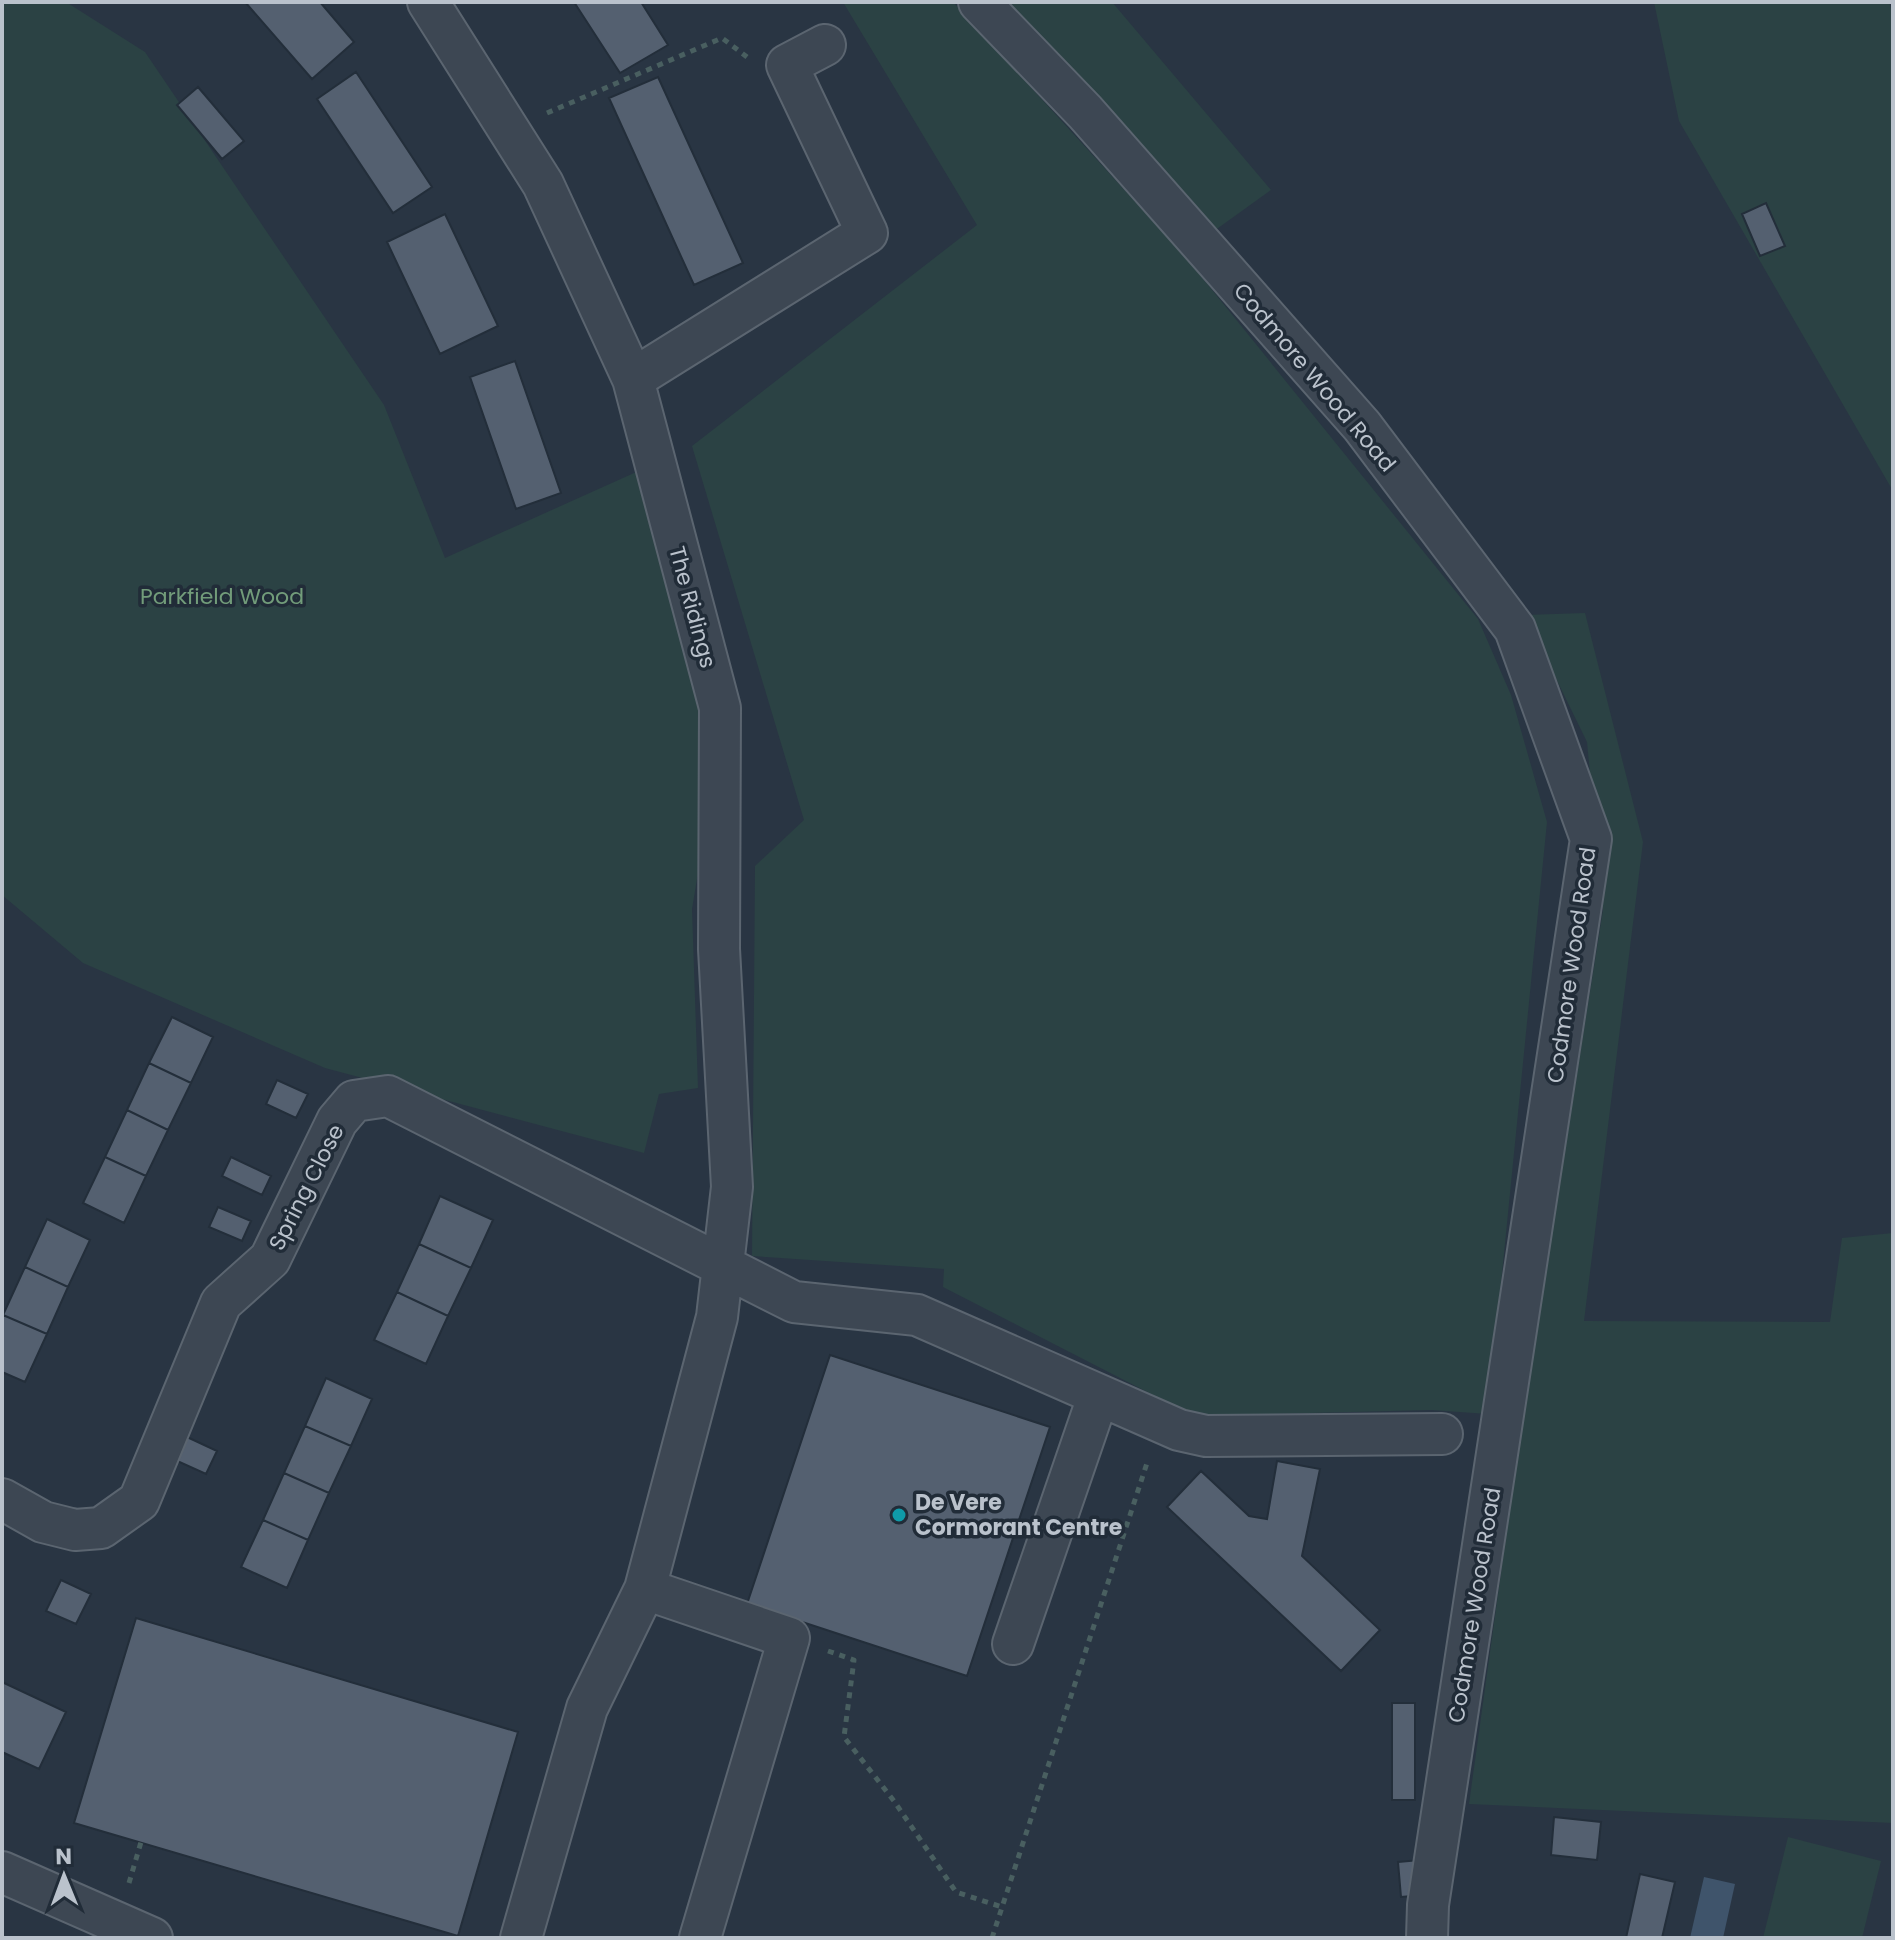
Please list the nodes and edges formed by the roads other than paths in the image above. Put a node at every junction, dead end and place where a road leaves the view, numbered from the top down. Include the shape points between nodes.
1 (428, 2) edge
2 (979, 2) edge
3 (825, 45) dead end
4 (633, 379) junction
5 (725, 1270) junction
6 (1098, 1397) junction
7 (1442, 1434) dead end
8 (2, 1499) edge
9 (645, 1589) junction
10 (1013, 1644) dead end
11 (2, 1872) edge
12 (152, 1938) edge
13 (521, 1938) edge
14 (700, 1938) edge
15 (1427, 1938) edge

1 - 4 street, The Ridings via 543,184
2 - 15 street, Codmore Wood Road via 1085,112 1362,426 1515,629 1591,839
3 - 4 street via 787,65 867,233
4 - 5 street, The Ridings via 720,708 719,949 732,1187
5 - 6 street via 794,1302 917,1315
5 - 8 street, Spring Close via 388,1096 354,1101 337,1121 270,1259 221,1303 139,1501 101,1528 75,1530 43,1522
5 - 9 street, The Ridings
6 - 7 street via 1206,1436
6 - 10 street
9 - 13 street, The Ridings via 587,1708
9 - 14 street via 789,1638
11 - 12 street

